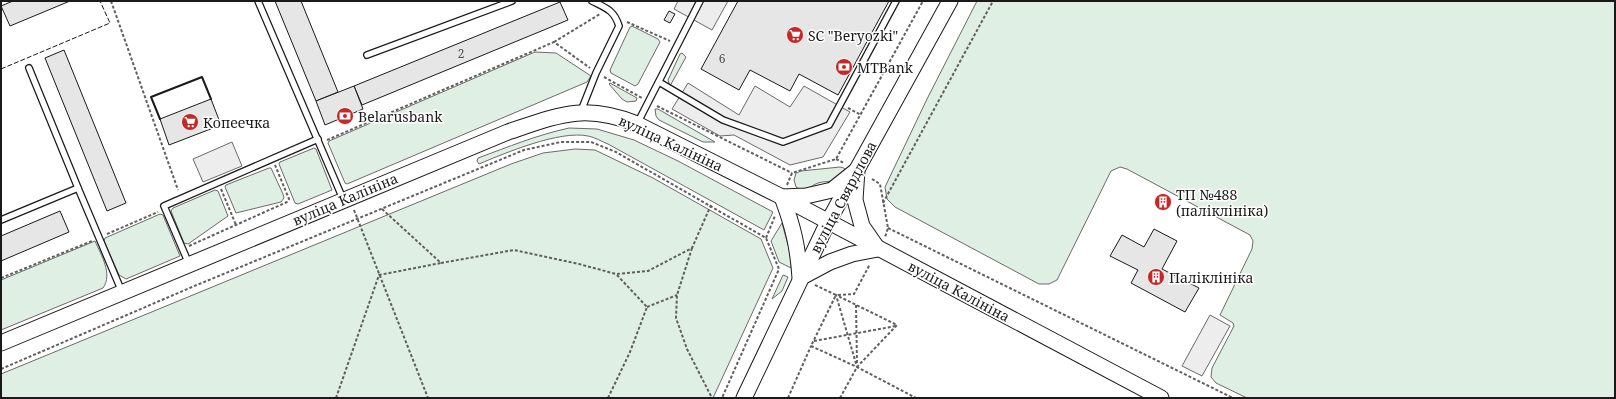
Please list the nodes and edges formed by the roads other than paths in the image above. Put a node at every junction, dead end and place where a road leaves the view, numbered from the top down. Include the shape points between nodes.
1 (258, 1) edge
2 (512, 1) edge
3 (592, 1) edge
4 (700, 1) edge
5 (896, 1) edge
6 (950, 1) edge
7 (367, 55) dead end
8 (29, 68) dead end
9 (660, 82) junction
10 (581, 112) junction
11 (637, 124) junction
12 (319, 141) junction
13 (857, 170) junction
14 (78, 188) junction
15 (784, 192) junction
16 (349, 205) junction
17 (1, 220) edge
18 (828, 222) junction
19 (881, 244) junction
20 (189, 264) junction
21 (805, 280) junction
22 (122, 292) junction
23 (1, 343) edge
24 (744, 398) edge
25 (1161, 398) edge

1 - 12 lane
2 - 7 lane
3 - 10 lane via 609,9 619,26 596,73
4 - 9 lane
5 - 9 lane via 829,125 783,142 723,120
6 - 13 main road, вуліца Свярдлова
8 - 14 lane
9 - 11 lane
10 - 11 main road, вуліца Калініна via 613,116
10 - 16 main road, вуліца Калініна via 554,116 508,132
11 - 15 main road, вуліца Калініна
12 - 16 lane
12 - 20 lane via 164,206
13 - 15 main road via 832,190 806,196
13 - 18 main road, вуліца Свярдлова
13 - 19 main road via 855,200 862,226
14 - 17 lane
14 - 22 lane
15 - 18 main road, вуліца Калініна
15 - 21 main road
16 - 20 main road, вуліца Калініна
18 - 19 main road, вуліца Калініна
18 - 21 main road, вуліца Свярдлова
19 - 21 main road via 830,262
19 - 25 main road, вуліца Калініна
20 - 22 main road, вуліца Калініна
21 - 24 main road, вуліца Свярдлова
22 - 23 main road, вуліца Калініна

